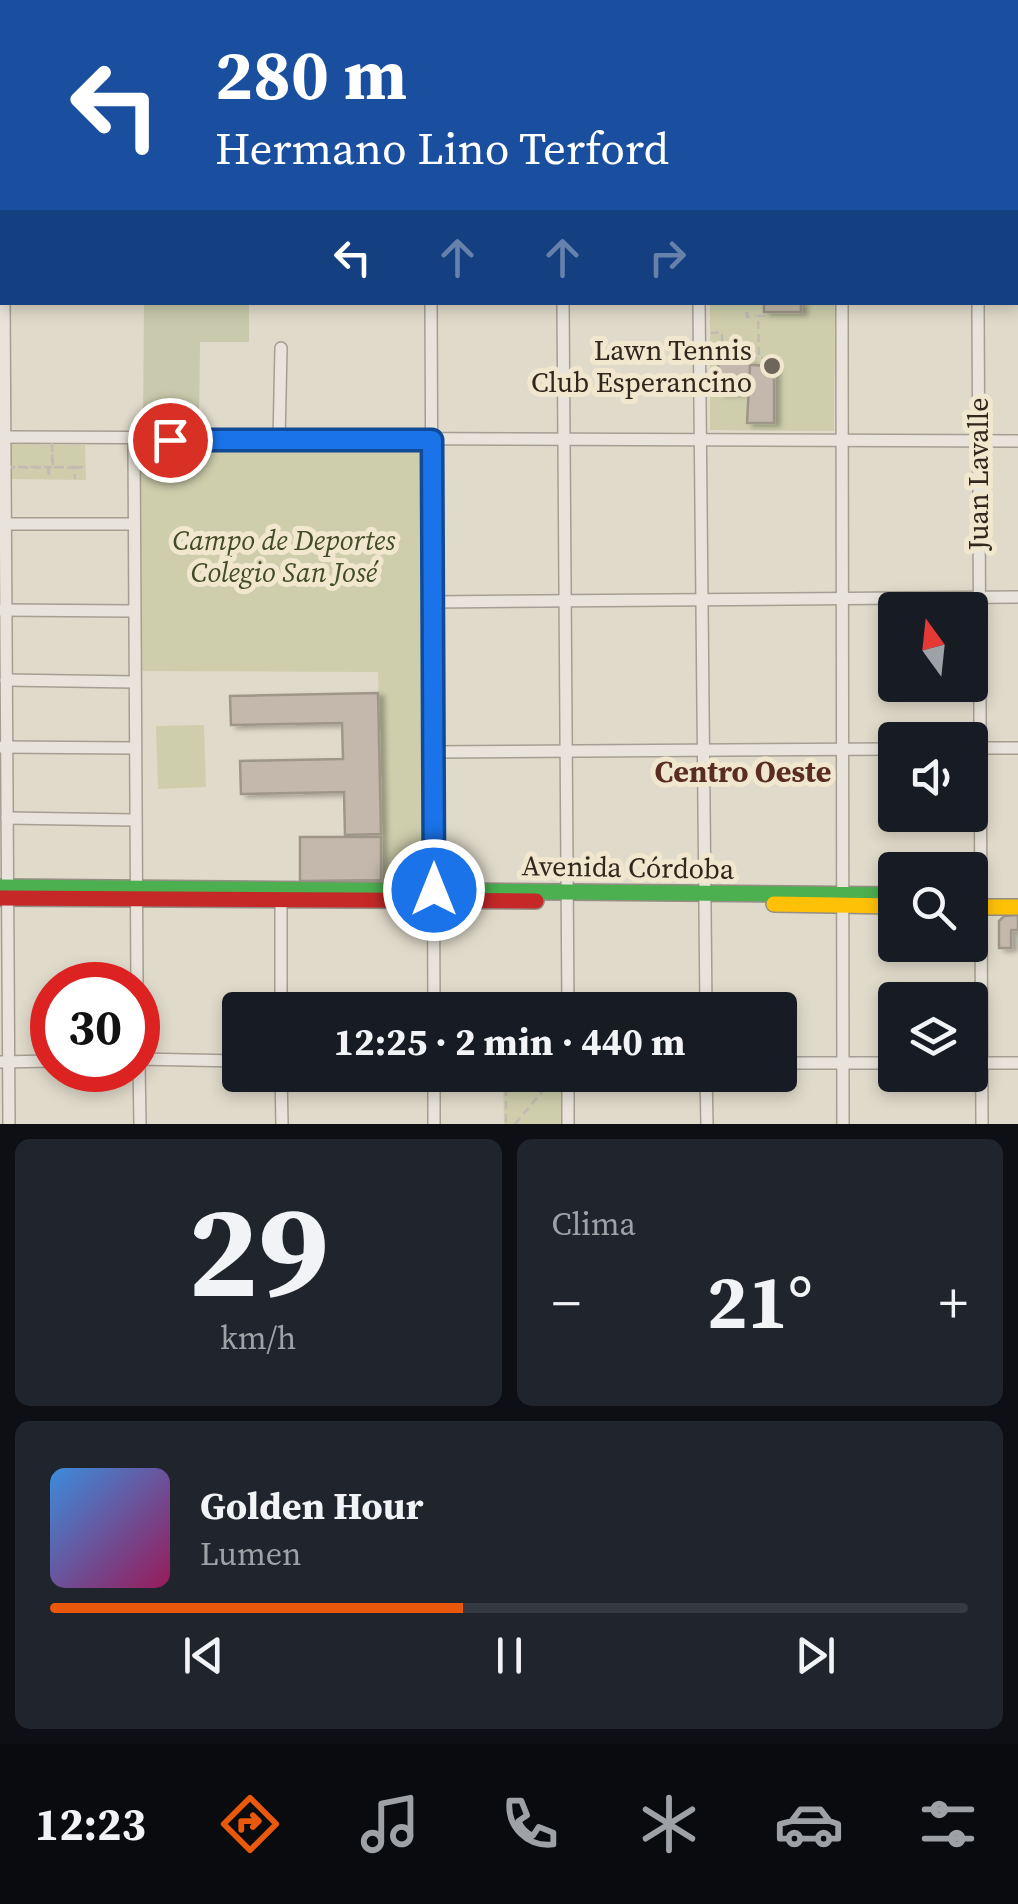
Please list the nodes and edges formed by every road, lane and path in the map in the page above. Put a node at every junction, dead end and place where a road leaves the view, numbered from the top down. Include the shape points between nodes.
1 (4, 305) edge
2 (431, 305) edge
3 (563, 305) edge
4 (699, 305) edge
5 (842, 305) edge
6 (978, 305) edge
7 (746, 312) dead end
8 (758, 316) junction
9 (770, 316) dead end
10 (700, 333) junction
11 (281, 348) dead end
12 (2, 349) edge
13 (759, 358) junction
14 (774, 382) dead end
15 (3, 438) edge
16 (134, 440) junction
17 (279, 440) junction
18 (432, 440) junction
19 (564, 441) junction
20 (700, 441) junction
21 (842, 441) junction
22 (978, 441) junction
23 (1018, 441) edge
24 (10, 466) joint
25 (6, 524) junction
26 (132, 524) junction
27 (3, 545) edge
28 (978, 592) edge
29 (988, 598) edge
30 (1018, 598) edge
31 (842, 599) junction
32 (878, 599) edge
33 (702, 600) junction
34 (564, 601) junction
35 (432, 602) junction
36 (3, 610) edge
37 (132, 611) junction
38 (6, 680) junction
39 (133, 682) junction
40 (4, 747) edge
41 (133, 748) junction
42 (988, 748) edge
43 (1018, 748) edge
44 (841, 749) junction
45 (878, 749) edge
46 (703, 750) junction
47 (566, 751) junction
48 (433, 752) junction
49 (8, 818) junction
50 (134, 820) junction
51 (3, 892) edge
52 (135, 892) junction
53 (434, 895) junction
54 (568, 896) junction
55 (878, 897) edge
56 (1018, 897) edge
57 (706, 898) junction
58 (281, 899) junction
59 (842, 900) junction
60 (988, 900) edge
61 (878, 904) edge
62 (988, 904) edge
63 (1018, 907) edge
64 (137, 962) edge
65 (281, 992) edge
66 (434, 992) edge
67 (568, 992) edge
68 (706, 992) edge
69 (160, 1059) edge
70 (30, 1061) edge
71 (222, 1061) edge
72 (4, 1062) edge
73 (797, 1063) edge
74 (842, 1063) junction
75 (878, 1063) edge
76 (988, 1063) edge
77 (1018, 1063) edge
78 (139, 1092) edge
79 (281, 1092) edge
80 (434, 1092) edge
81 (506, 1092) edge
82 (541, 1092) edge
83 (568, 1092) edge
84 (706, 1092) edge
85 (979, 1092) edge
86 (9, 1124) edge
87 (140, 1124) edge
88 (282, 1124) edge
89 (434, 1124) edge
90 (506, 1124) edge
91 (514, 1124) edge
92 (568, 1124) edge
93 (707, 1124) edge
94 (843, 1124) edge
95 (982, 1124) edge

1 - 12 street
2 - 18 street
3 - 19 street
4 - 10 street
5 - 21 street
6 - 22 street, Juan Lavalle
7 - 8 path
8 - 9 path
8 - 13 path
10 - 13 path via 722,332 722,359
10 - 20 street
11 - 17 street
12 - 15 street
13 - 14 path via 774,358
15 - 16 street
15 - 25 street
16 - 17 street
16 - 26 street
17 - 18 street
18 - 19 street
18 - 35 street
19 - 20 street
19 - 34 street
20 - 21 street
20 - 33 street
21 - 22 street
21 - 31 street
22 - 23 street
22 - 28 street, Juan Lavalle
24 - 24 path via 48,468 48,477 49,468 74,468 74,478 75,468 82,468 53,466 52,444 52,467
25 - 26 street
25 - 27 street
26 - 37 street
27 - 36 street
29 - 30 street
31 - 32 street
31 - 33 street
31 - 44 street
33 - 34 street
33 - 46 street
34 - 35 street
34 - 47 street
35 - 48 street
36 - 37 street
36 - 38 street
37 - 39 street
38 - 39 street
38 - 40 street
39 - 41 street
40 - 41 street
40 - 49 street
41 - 50 street
42 - 43 street
44 - 45 street
44 - 46 street
44 - 59 street
46 - 47 street
46 - 57 street
47 - 48 street
47 - 54 street
48 - 53 street
49 - 50 street
49 - 51 street
50 - 52 street
51 - 52 main road, Avenida Córdoba
51 - 72 street
52 - 53 main road, Avenida Córdoba
52 - 58 main road, Avenida Córdoba
52 - 64 street
53 - 54 main road, Avenida Córdoba
53 - 58 main road, Avenida Córdoba
53 - 66 street
54 - 57 main road, Avenida Córdoba
54 - 67 street
55 - 59 main road, Avenida Córdoba
56 - 60 main road
57 - 59 main road, Avenida Córdoba
57 - 68 street
58 - 65 street
59 - 61 main road, Avenida Córdoba
59 - 74 street
62 - 63 main road
69 - 71 street
70 - 72 street
72 - 86 street
73 - 74 street
74 - 75 street
74 - 94 street
76 - 77 street
78 - 87 street
79 - 88 street
80 - 89 street
81 - 90 path
82 - 91 path
83 - 92 street
84 - 93 street
85 - 95 street, Juan Lavalle

